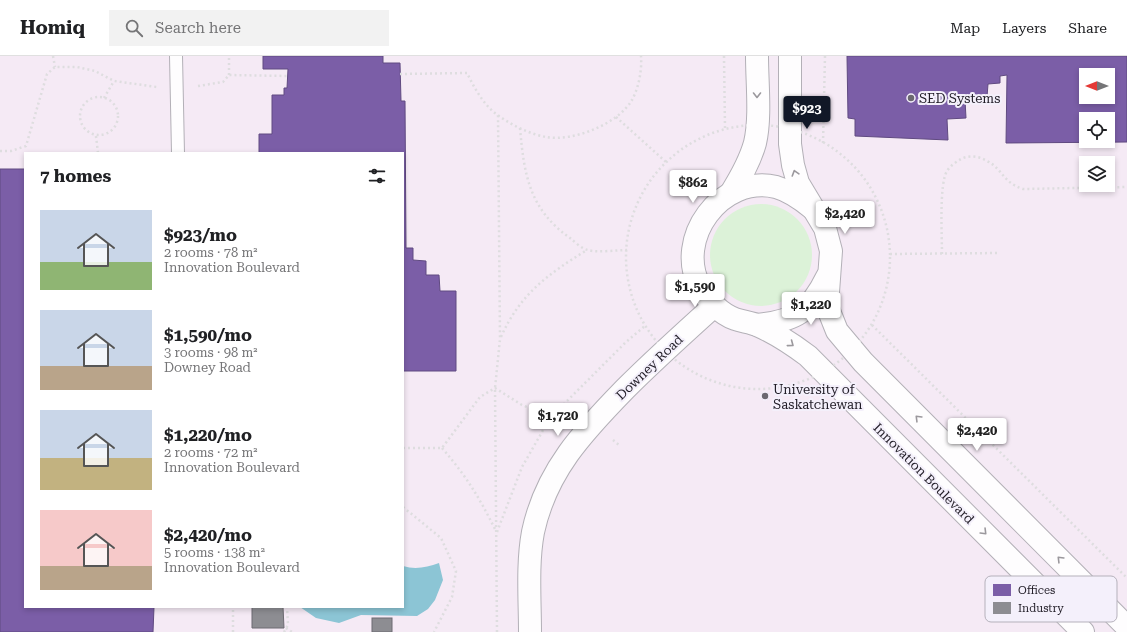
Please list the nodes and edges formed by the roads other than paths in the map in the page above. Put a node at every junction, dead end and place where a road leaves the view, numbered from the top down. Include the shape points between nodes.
1 (176, 56) edge
2 (757, 56) edge
3 (790, 56) edge
4 (178, 152) edge
5 (731, 193) junction
6 (812, 208) junction
7 (829, 274) junction
8 (714, 306) junction
9 (757, 325) junction
10 (1027, 576) edge
11 (1076, 576) edge
12 (1117, 617) edge
13 (1073, 622) edge
14 (1127, 627) edge
15 (530, 632) edge
16 (1083, 632) edge

1 - 4 lane
2 -> 5 street, Innovation Boulevard via 755,141 750,158
6 -> 3 street, Innovation Boulevard via 798,183 793,165 790,144
5 - 6 street, Innovation Boulevard via 752,186 774,187 795,194
5 - 8 street, Innovation Boulevard via 714,205 700,223 694,244 693,266 700,287
6 - 7 street, Innovation Boulevard via 825,228 831,251
7 - 9 street, Innovation Boulevard via 818,296 801,312 780,322
11 -> 7 street, Innovation Boulevard via 852,350 837,331 827,306
8 - 9 street, Innovation Boulevard via 734,319
8 - 15 street, Downey Road via 664,350 593,421 565,456 551,480 533,533
9 -> 10 street, Innovation Boulevard via 786,340 808,356
14 -> 12 street, Innovation Boulevard
13 -> 16 street, Innovation Boulevard

